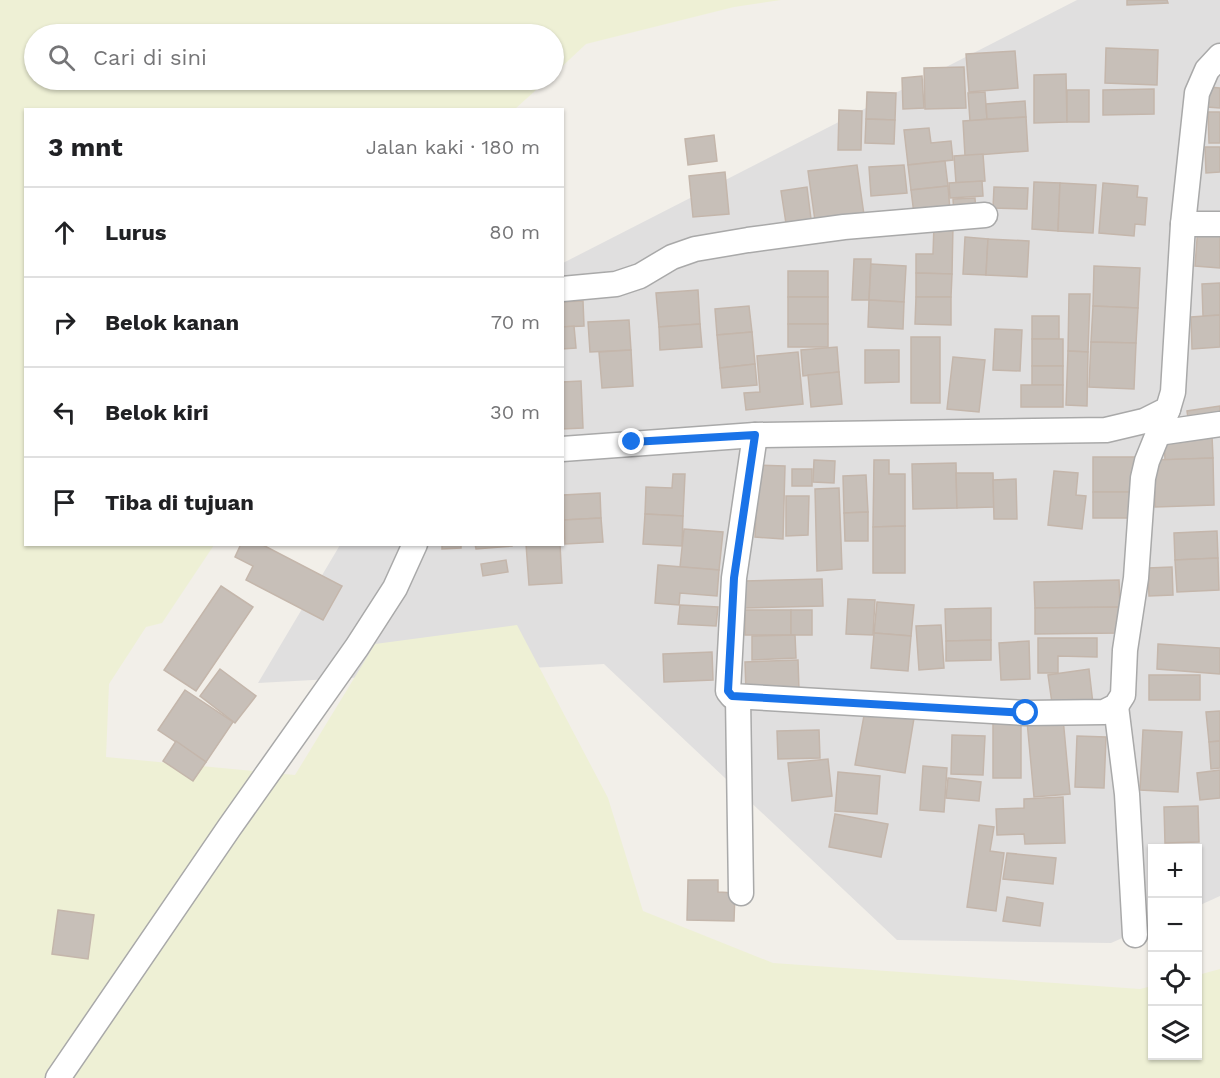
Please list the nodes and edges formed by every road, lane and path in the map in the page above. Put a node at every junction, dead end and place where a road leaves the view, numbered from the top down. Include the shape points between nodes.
1 (1220, 56) edge
2 (985, 215) dead end
3 (1183, 224) junction
4 (1220, 224) edge
5 (564, 289) edge
6 (1168, 409) junction
7 (1220, 424) edge
8 (1158, 433) junction
9 (755, 435) junction
10 (564, 449) edge
11 (414, 546) edge
12 (738, 697) junction
13 (1116, 706) junction
14 (741, 893) dead end
15 (1135, 935) dead end
16 (58, 1078) edge

1 - 3 street via 1207,70 1197,93
2 - 5 street via 844,227 695,249 616,284
3 - 4 street
3 - 6 street via 1173,392
6 - 8 street
6 - 9 street via 1144,421 1106,430
7 - 8 street
8 - 13 street via 1143,478 1123,695
9 - 10 street
9 - 12 street via 734,578 728,691
11 - 16 street via 395,588 357,647
12 - 13 street via 1026,713 1104,711
12 - 14 street
13 - 15 street via 1127,794

